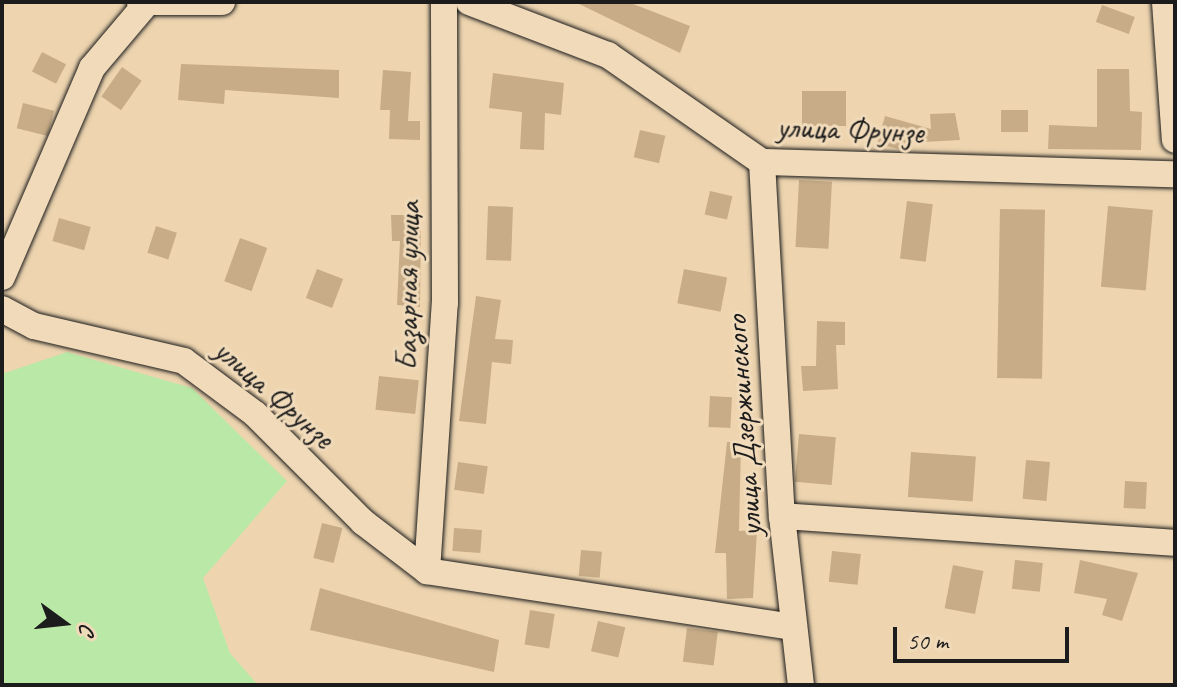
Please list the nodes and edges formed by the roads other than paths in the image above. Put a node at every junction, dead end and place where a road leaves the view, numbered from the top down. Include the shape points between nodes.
1 (140, 2) edge
2 (222, 2) edge
3 (444, 2) edge
4 (469, 2) edge
5 (1165, 2) edge
6 (147, 3) edge
7 (1175, 140) edge
8 (762, 162) junction
9 (1175, 174) edge
10 (2, 277) edge
11 (2, 309) edge
12 (782, 516) junction
13 (1175, 543) edge
14 (427, 571) junction
15 (794, 627) junction
16 (801, 685) edge

1 - 6 street
2 - 6 street
3 - 14 street, Базарная улица via 445,303
4 - 8 street, улица Фрунзе via 608,55
5 - 7 street
6 - 10 street via 92,68
8 - 9 street, улица Фрунзе
8 - 12 street, улица Дзержинского
11 - 14 street, улица Фрунзе via 34,326 184,361 255,414 363,522
12 - 13 street
12 - 15 street, улица Дзержинского
14 - 15 street
15 - 16 street, улица Дзержинского

